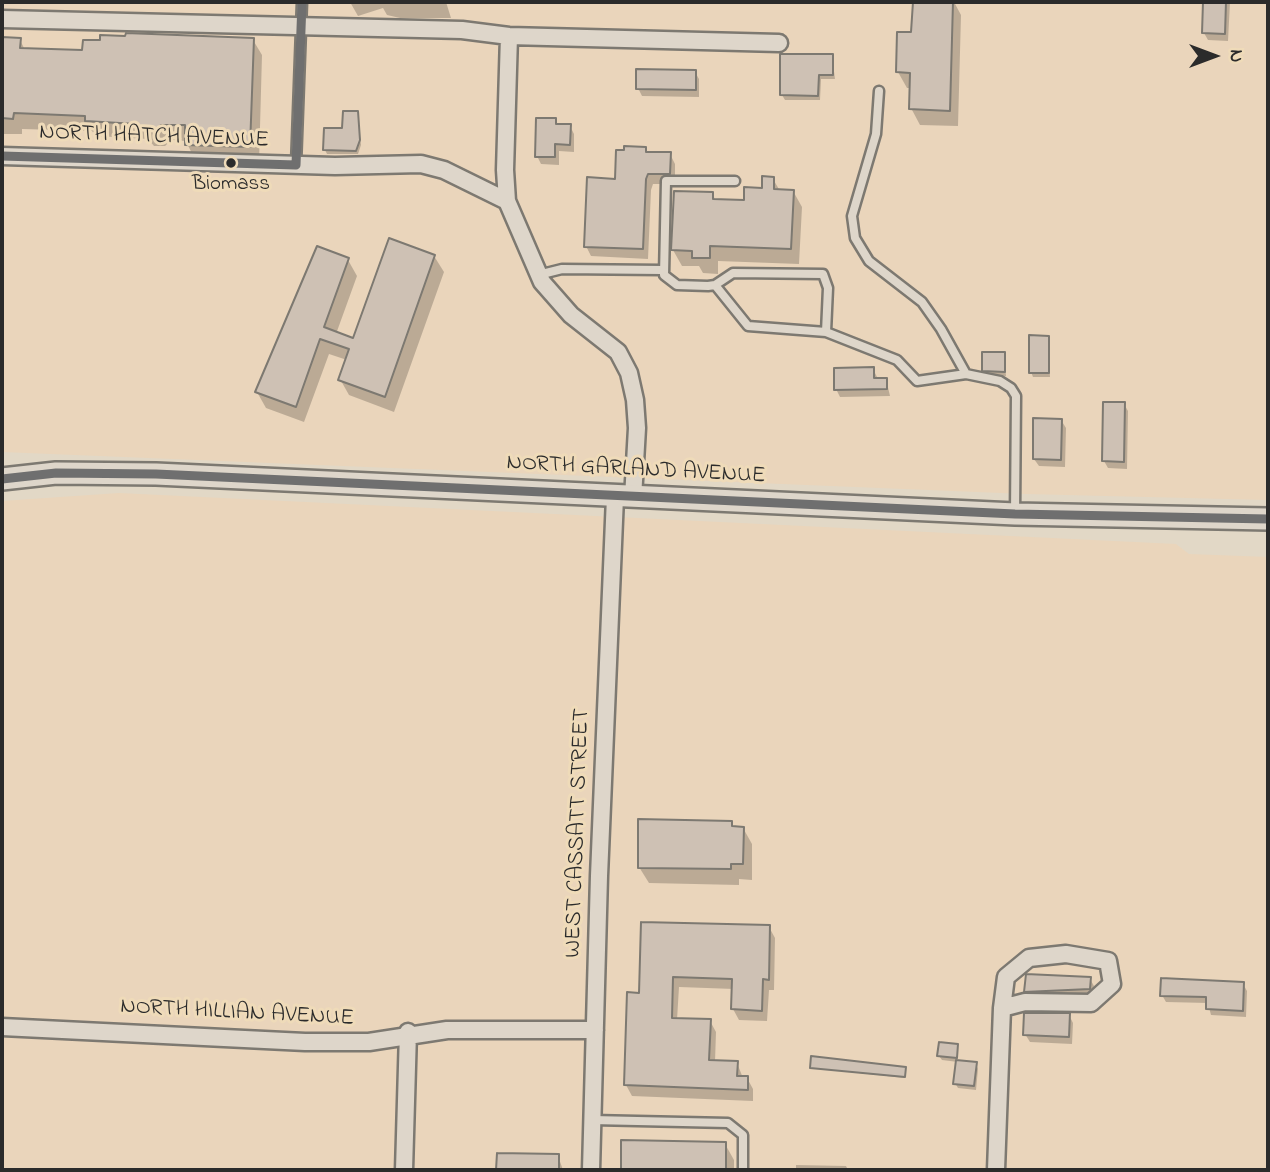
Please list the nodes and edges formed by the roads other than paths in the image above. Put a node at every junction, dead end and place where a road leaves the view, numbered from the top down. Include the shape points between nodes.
1 (302, 2) edge
2 (2, 19) edge
3 (301, 26) junction
4 (509, 36) junction
5 (779, 43) dead end
6 (879, 91) dead end
7 (2, 156) edge
8 (296, 165) junction
9 (735, 181) dead end
10 (507, 201) junction
11 (662, 270) junction
12 (538, 275) junction
13 (715, 285) junction
14 (826, 332) junction
15 (966, 374) junction
16 (2, 479) edge
17 (624, 497) junction
18 (1015, 514) junction
19 (1268, 519) edge
20 (1002, 1008) junction
21 (2, 1027) edge
22 (595, 1030) junction
23 (408, 1033) junction
24 (592, 1120) junction
25 (404, 1170) edge
26 (591, 1170) edge
27 (743, 1170) edge
28 (996, 1170) edge

1 - 3 lane
2 - 3 street
3 - 4 street via 462,30
3 - 8 lane
4 - 5 street
4 - 10 street, WEST CASSATT STREET
6 - 15 lane via 876,134 852,216 855,238 869,261 922,302
7 - 8 street, NORTH HATCH AVENUE
8 - 10 street, NORTH HATCH AVENUE via 421,164 444,170
9 - 11 lane via 666,181
10 - 12 street, WEST CASSATT STREET
11 - 12 lane via 562,269
11 - 13 lane via 667,280 677,285
12 - 17 street, WEST CASSATT STREET via 563,307 618,352 629,373 637,428
13 - 14 lane via 748,326
13 - 14 lane via 733,273 823,274 828,288
14 - 15 lane via 897,360 917,381
15 - 18 lane via 1000,381 1016,396
16 - 17 main road, NORTH GARLAND AVENUE via 56,473 156,474
17 - 18 main road, NORTH GARLAND AVENUE
17 - 22 street, WEST CASSATT STREET
18 - 19 main road, NORTH GARLAND AVENUE
20 - 20 street via 1006,977 1029,958 1066,954 1108,961 1112,984 1091,1003 1025,1002
20 - 28 street
21 - 23 street, NORTH HILLIAN AVENUE via 305,1042 369,1042
22 - 23 street, NORTH HILLIAN AVENUE via 494,1028
22 - 24 street, WEST CASSATT STREET
23 - 25 street
24 - 26 street, WEST CASSATT STREET
24 - 27 lane via 728,1123 743,1135

